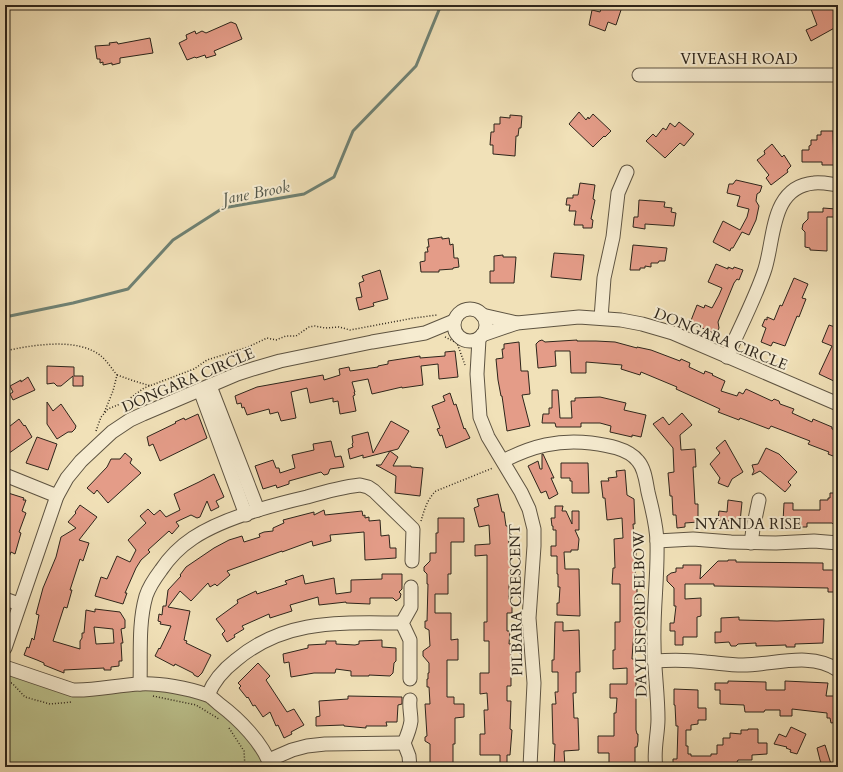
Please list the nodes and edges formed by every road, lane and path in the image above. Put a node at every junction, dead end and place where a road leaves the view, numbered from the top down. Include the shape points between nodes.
1 (640, 75) dead end
2 (838, 75) edge
3 (627, 172) dead end
4 (838, 185) edge
5 (441, 315) dead end
6 (482, 315) junction
7 (601, 318) junction
8 (454, 321) junction
9 (517, 323) junction
10 (445, 331) dead end
11 (425, 334) junction
12 (481, 337) junction
13 (461, 338) junction
14 (5, 351) edge
15 (727, 357) junction
16 (472, 372) junction
17 (117, 375) junction
18 (152, 386) junction
19 (205, 388) junction
20 (838, 404) edge
21 (103, 414) junction
22 (95, 435) dead end
23 (500, 464) junction
24 (5, 475) edge
25 (57, 496) junction
26 (759, 500) dead end
27 (252, 512) junction
28 (413, 529) junction
29 (657, 541) junction
30 (751, 543) junction
31 (838, 543) edge
32 (412, 562) dead end
33 (411, 587) dead end
34 (5, 599) edge
35 (19, 604) junction
36 (402, 623) junction
37 (5, 648) edge
38 (654, 661) junction
39 (5, 667) edge
40 (838, 670) edge
41 (410, 679) dead end
42 (5, 683) edge
43 (140, 684) junction
44 (208, 695) junction
45 (152, 696) dead end
46 (410, 700) dead end
47 (78, 701) dead end
48 (219, 719) dead end
49 (225, 723) dead end
50 (404, 744) junction
51 (410, 762) edge
52 (270, 764) edge
53 (245, 767) edge
54 (530, 767) edge
55 (656, 767) edge

1 - 2 street, VIVEASH ROAD
3 - 7 street via 618,193 613,237 604,278
4 - 15 street via 812,183 802,186 781,203 762,278
5 - 18 path via 353,330 339,327 309,327 296,336 276,340 267,338 207,360 194,369
6 - 8 street via 475,310 465,310 459,313
6 - 9 street, DONGARA CIRCLE
6 - 12 street via 486,329
7 - 9 street, DONGARA CIRCLE via 579,317
7 - 15 street, DONGARA CIRCLE via 642,324 673,333
8 - 11 street, DONGARA CIRCLE
8 - 13 street via 455,332
9 - 12 street, DONGARA CIRCLE
10 - 16 path via 445,338 454,341 459,347
11 - 13 street, DONGARA CIRCLE
11 - 19 street, DONGARA CIRCLE via 280,361 243,372
12 - 13 street via 472,341
12 - 16 street, PILBARA CRESCENT
13 - 16 street, PILBARA CRESCENT
14 - 17 path via 51,344 82,347 101,356
15 - 20 street, DONGARA CIRCLE
16 - 23 street, PILBARA CRESCENT via 480,417
17 - 18 path
17 - 21 path
18 - 21 path via 144,388
19 - 25 street, DONGARA CIRCLE via 130,420 112,432 81,461
19 - 27 street
21 - 22 path
23 - 28 path via 436,491 424,509 420,524
23 - 29 street, DAYLESFORD ELBOW via 536,446 570,442 602,445 630,453 642,466
23 - 54 street, PILBARA CRESCENT via 521,492 534,529 529,618 534,683
24 - 25 street
25 - 35 street, DONGARA CIRCLE
26 - 30 street
27 - 28 street via 283,502 360,485 374,491
27 - 43 street via 192,538 165,563 154,578 146,595 143,612
28 - 32 street
29 - 30 street, NYANDA RISE
29 - 38 street, DAYLESFORD ELBOW
30 - 31 street, NYANDA RISE via 814,540
33 - 36 street via 411,607
34 - 35 street
35 - 37 street, DONGARA CIRCLE
36 - 41 street via 410,640
36 - 44 street via 332,623 314,625 276,636 246,651 233,662 213,683
38 - 40 street via 743,665 809,661 830,664
38 - 55 street, DAYLESFORD ELBOW via 658,700 654,759
39 - 43 street via 73,690
42 - 47 path via 12,683 25,697 50,704
43 - 44 street
44 - 52 street via 246,728
45 - 48 path via 196,705
46 - 50 street via 410,728
49 - 53 path via 244,751
50 - 51 street
50 - 52 street via 307,746 292,750

